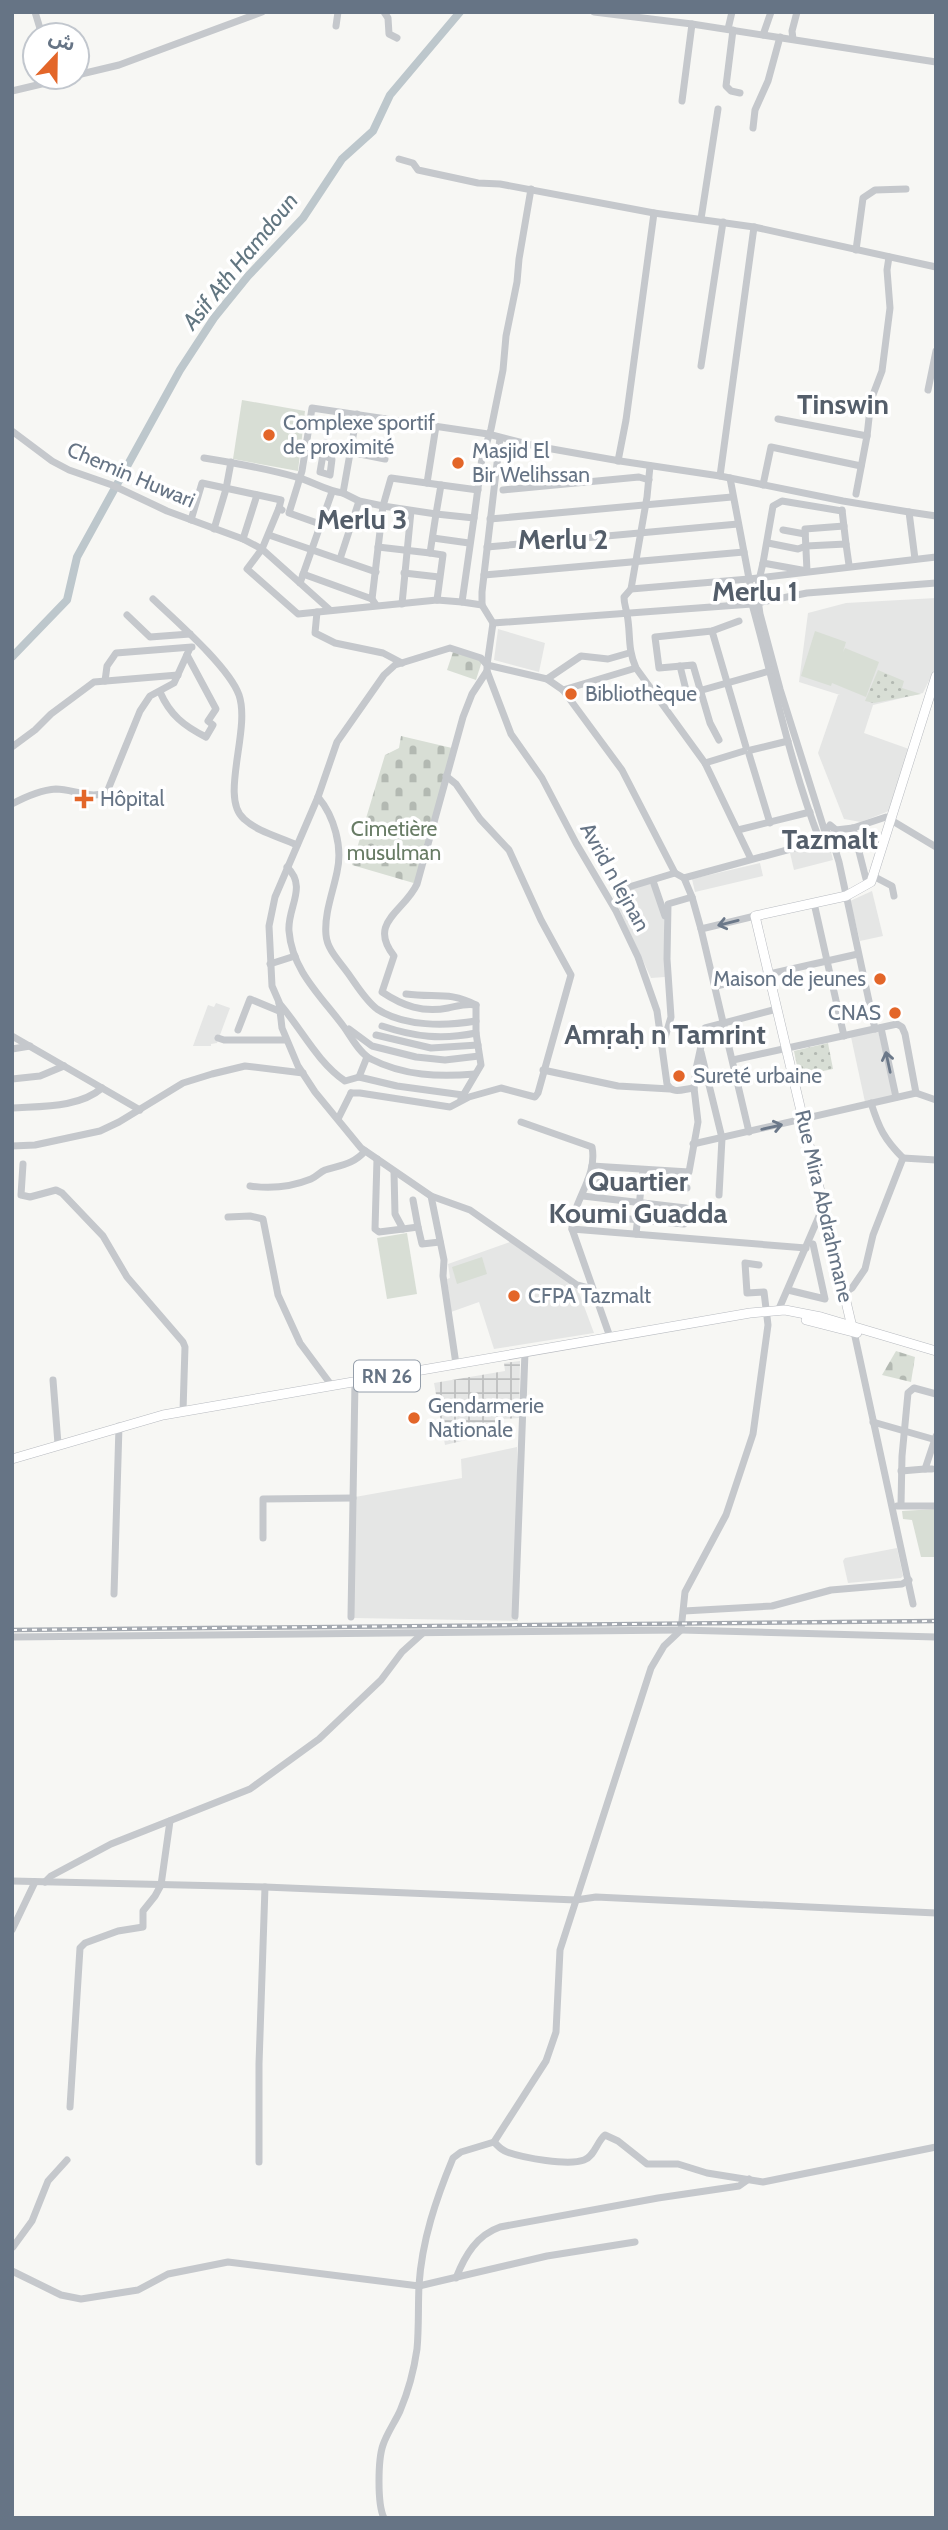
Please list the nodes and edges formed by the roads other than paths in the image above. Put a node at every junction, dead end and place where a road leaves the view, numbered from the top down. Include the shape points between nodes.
1 (262, 12) edge
2 (338, 12) edge
3 (384, 12) edge
4 (594, 12) edge
5 (732, 12) edge
6 (771, 12) edge
7 (797, 12) edge
8 (692, 24) junction
9 (336, 26) dead end
10 (731, 30) junction
11 (763, 35) junction
12 (780, 37) junction
13 (397, 38) dead end
14 (793, 39) junction
15 (936, 62) edge
16 (91, 72) edge
17 (740, 93) dead end
18 (682, 101) dead end
19 (718, 109) dead end
20 (753, 128) dead end
21 (399, 159) dead end
22 (531, 189) junction
23 (906, 189) dead end
24 (654, 213) junction
25 (701, 219) junction
26 (723, 222) junction
27 (754, 227) junction
28 (856, 250) junction
29 (888, 257) junction
30 (936, 267) edge
31 (936, 351) edge
32 (701, 366) dead end
33 (928, 390) dead end
34 (357, 414) junction
35 (778, 419) dead end
36 (436, 426) junction
37 (12, 431) edge
38 (488, 434) junction
39 (867, 436) junction
40 (500, 438) junction
41 (351, 450) junction
42 (323, 455) dead end
43 (204, 458) dead end
44 (385, 458) dead end
45 (618, 461) junction
46 (231, 462) junction
47 (650, 466) junction
48 (861, 466) junction
49 (720, 476) junction
50 (300, 478) junction
51 (730, 478) junction
52 (649, 480) junction
53 (427, 483) junction
54 (442, 485) junction
55 (762, 485) junction
56 (226, 489) junction
57 (478, 490) junction
58 (503, 490) dead end
59 (332, 492) junction
60 (342, 493) junction
61 (856, 494) dead end
62 (257, 495) junction
63 (732, 497) junction
64 (359, 501) junction
65 (843, 501) junction
66 (646, 505) junction
67 (383, 506) junction
68 (278, 508) junction
69 (411, 511) junction
70 (842, 511) junction
71 (909, 512) junction
72 (289, 513) junction
73 (436, 514) junction
74 (936, 516) edge
75 (474, 518) junction
76 (490, 519) junction
77 (191, 520) junction
78 (320, 524) junction
79 (738, 524) junction
80 (844, 526) junction
81 (214, 529) junction
82 (783, 530) dead end
83 (640, 533) junction
84 (805, 534) junction
85 (269, 535) junction
86 (433, 538) junction
87 (243, 539) junction
88 (446, 540) junction
89 (768, 543) junction
90 (469, 544) junction
91 (846, 544) junction
92 (806, 546) junction
93 (378, 547) junction
94 (487, 547) junction
95 (262, 549) junction
96 (407, 549) junction
97 (312, 550) junction
98 (744, 552) junction
99 (430, 553) junction
100 (443, 555) junction
101 (936, 557) edge
102 (340, 559) junction
103 (915, 559) junction
104 (635, 561) junction
105 (764, 563) junction
106 (849, 565) junction
107 (807, 571) junction
108 (376, 572) junction
109 (404, 573) junction
110 (303, 574) junction
111 (484, 575) junction
112 (439, 577) junction
113 (761, 577) junction
114 (749, 579) junction
115 (300, 583) junction
116 (936, 583) edge
117 (631, 589) junction
118 (755, 591) junction
119 (153, 599) dead end
120 (437, 600) junction
121 (374, 602) junction
122 (462, 602) junction
123 (755, 603) junction
124 (402, 604) junction
125 (482, 605) junction
126 (330, 610) junction
127 (317, 612) junction
128 (627, 612) junction
129 (127, 615) dead end
130 (739, 621) dead end
131 (493, 623) junction
132 (712, 631) junction
133 (190, 634) junction
134 (198, 643) junction
135 (189, 651) junction
136 (629, 653) junction
137 (402, 663) junction
138 (680, 666) junction
139 (487, 668) junction
140 (636, 668) junction
141 (773, 671) junction
142 (178, 675) junction
143 (936, 677) edge
144 (547, 679) junction
145 (105, 681) junction
146 (728, 682) junction
147 (563, 690) junction
148 (700, 690) junction
149 (160, 692) junction
150 (687, 694) junction
151 (663, 701) junction
152 (719, 740) dead end
153 (788, 741) junction
154 (12, 747) edge
155 (748, 750) junction
156 (705, 763) junction
157 (446, 776) junction
158 (318, 797) junction
159 (12, 804) edge
160 (810, 813) junction
161 (891, 820) junction
162 (770, 822) junction
163 (853, 828) junction
164 (738, 831) junction
165 (831, 835) junction
166 (820, 841) junction
167 (297, 845) junction
168 (936, 847) edge
169 (751, 859) junction
170 (287, 867) junction
171 (675, 873) junction
172 (684, 878) junction
173 (872, 879) junction
174 (653, 881) junction
175 (619, 890) dead end
176 (846, 896) junction
177 (894, 896) dead end
178 (692, 897) junction
179 (814, 903) junction
180 (755, 916) junction
181 (668, 923) junction
182 (702, 929) junction
183 (858, 954) junction
184 (295, 956) junction
185 (827, 961) junction
186 (270, 964) junction
187 (768, 974) junction
188 (716, 986) junction
189 (406, 994) dead end
190 (476, 1005) junction
191 (279, 1007) junction
192 (777, 1009) junction
193 (476, 1021) junction
194 (340, 1022) junction
195 (723, 1022) junction
196 (382, 1026) dead end
197 (670, 1027) junction
198 (878, 1028) junction
199 (661, 1029) junction
200 (239, 1030) dead end
201 (476, 1032) junction
202 (376, 1035) dead end
203 (844, 1035) junction
204 (12, 1036) edge
205 (218, 1038) dead end
206 (286, 1040) junction
207 (663, 1044) junction
208 (478, 1045) junction
209 (31, 1046) junction
210 (700, 1048) junction
211 (786, 1048) junction
212 (12, 1049) edge
213 (479, 1056) junction
214 (367, 1057) junction
215 (733, 1060) junction
216 (64, 1066) junction
217 (543, 1070) junction
218 (303, 1073) junction
219 (475, 1074) junction
220 (359, 1077) junction
221 (12, 1079) edge
222 (345, 1081) junction
223 (102, 1088) junction
224 (694, 1088) junction
225 (670, 1089) junction
226 (351, 1093) junction
227 (916, 1093) junction
228 (896, 1097) junction
229 (461, 1098) junction
230 (936, 1100) edge
231 (872, 1102) junction
232 (12, 1108) edge
233 (140, 1110) junction
234 (338, 1119) junction
235 (803, 1119) junction
236 (521, 1122) dead end
237 (749, 1132) junction
238 (722, 1138) junction
239 (693, 1144) junction
240 (12, 1146) edge
241 (365, 1150) junction
242 (903, 1158) junction
243 (377, 1159) junction
244 (936, 1160) edge
245 (23, 1164) dead end
246 (592, 1166) junction
247 (643, 1170) junction
248 (394, 1172) junction
249 (588, 1180) junction
250 (412, 1184) junction
251 (642, 1185) junction
252 (250, 1186) dead end
253 (687, 1188) dead end
254 (395, 1191) junction
255 (719, 1195) dead end
256 (431, 1196) junction
257 (583, 1196) junction
258 (413, 1200) dead end
259 (640, 1202) junction
260 (824, 1206) junction
261 (686, 1208) dead end
262 (575, 1214) junction
263 (228, 1217) dead end
264 (637, 1218) junction
265 (684, 1224) dead end
266 (418, 1227) junction
267 (403, 1229) junction
268 (572, 1229) junction
269 (636, 1234) junction
270 (440, 1242) junction
271 (809, 1246) junction
272 (759, 1265) dead end
273 (592, 1289) junction
274 (788, 1290) junction
275 (844, 1293) junction
276 (778, 1311) junction
277 (766, 1312) junction
278 (853, 1328) junction
279 (610, 1337) junction
280 (936, 1351) edge
281 (525, 1352) junction
282 (936, 1357) edge
283 (456, 1364) junction
284 (53, 1380) dead end
285 (355, 1382) junction
286 (332, 1386) junction
287 (936, 1394) edge
288 (183, 1411) junction
289 (873, 1422) junction
290 (119, 1426) junction
291 (905, 1431) junction
292 (935, 1438) edge
293 (58, 1444) junction
294 (12, 1459) edge
295 (901, 1471) junction
296 (353, 1498) junction
297 (897, 1506) junction
298 (936, 1506) edge
299 (263, 1538) dead end
300 (909, 1580) junction
301 (114, 1594) dead end
302 (913, 1604) dead end
303 (684, 1611) junction
304 (516, 1616) dead end
305 (351, 1617) dead end
306 (681, 1630) junction
307 (424, 1633) junction
308 (12, 1637) edge
309 (936, 1637) edge
310 (170, 1821) junction
311 (12, 1881) edge
312 (35, 1882) junction
313 (45, 1882) junction
314 (161, 1885) junction
315 (265, 1887) junction
316 (576, 1900) junction
317 (936, 1913) edge
318 (12, 1930) edge
319 (70, 2108) dead end
320 (494, 2142) junction
321 (936, 2147) edge
322 (67, 2160) dead end
323 (259, 2162) dead end
324 (749, 2179) junction
325 (635, 2242) dead end
326 (13, 2247) edge
327 (12, 2271) edge
328 (456, 2278) junction
329 (419, 2286) junction
330 (384, 2518) edge

1 - 16 street
2 - 9 street
3 - 13 street via 388,34
4 - 8 street
5 - 10 street
6 - 11 street
7 - 14 street
8 - 10 street
8 - 18 street
10 - 11 street
10 - 17 street via 726,86
11 - 12 street
12 - 14 street
12 - 20 street
14 - 15 street
19 - 25 street
21 - 22 street via 413,163 418,170
22 - 24 street
22 - 38 street via 503,370
23 - 28 street via 875,190 863,198
24 - 25 street
24 - 45 street
25 - 26 street
26 - 27 street
26 - 32 street
27 - 28 street
27 - 49 street
28 - 29 street
29 - 30 street
29 - 39 street via 888,322
31 - 33 street
34 - 36 street
34 - 41 street
34 - 50 street via 312,408
35 - 39 street
36 - 38 street
36 - 53 street
37 - 77 street, Chemin Huwari via 69,470
38 - 40 street
38 - 57 street
39 - 48 street
40 - 45 street
40 - 76 street
41 - 42 street via 325,443
41 - 44 street
41 - 60 street
43 - 46 street
45 - 47 street
46 - 50 street
46 - 56 street
47 - 49 street
47 - 52 street
48 - 55 street via 771,447
48 - 61 street
49 - 51 street
50 - 59 street
50 - 72 street
51 - 55 street
51 - 63 street
52 - 58 street via 639,477
52 - 66 street
53 - 54 street
53 - 67 street via 391,478
54 - 57 street
54 - 73 street
55 - 65 street
56 - 62 street
56 - 77 street via 202,484
56 - 81 street
57 - 75 street
59 - 60 street
59 - 78 street
60 - 64 street
62 - 68 street via 281,500
62 - 87 street
63 - 66 street
63 - 79 street
64 - 67 street
64 - 102 street
65 - 70 street
65 - 71 street
66 - 76 street
66 - 83 street
67 - 69 street
67 - 93 street
68 - 72 street
68 - 85 street
69 - 73 street
69 - 96 street
70 - 80 street
70 - 89 street via 782,501 774,506
71 - 74 street
71 - 103 street
72 - 78 street
73 - 75 street
73 - 86 street
75 - 90 street
76 - 94 street
77 - 81 street, Chemin Huwari
78 - 97 street
79 - 83 street
79 - 98 street
80 - 84 street via 805,529
80 - 91 street
81 - 87 street, Chemin Huwari
82 - 84 street
83 - 94 street
83 - 104 street
84 - 92 street
85 - 95 street
85 - 97 street
86 - 88 street
86 - 99 street
87 - 95 street, Chemin Huwari
88 - 90 street
88 - 100 street
89 - 92 street via 798,550
89 - 105 street
90 - 122 street
91 - 92 street
91 - 106 street
92 - 107 street
93 - 96 street
93 - 108 street
94 - 111 street
95 - 115 street, Chemin Huwari
95 - 127 street via 247,569 298,614
96 - 99 street
96 - 109 street
97 - 102 street
97 - 110 street
98 - 104 street
98 - 114 street
99 - 100 street
100 - 112 street
101 - 103 street
102 - 108 street
103 - 106 street
104 - 111 street
104 - 117 street
105 - 107 street
105 - 113 street
106 - 107 street
107 - 113 street
108 - 121 street
109 - 112 street
109 - 124 street
110 - 115 street
110 - 121 street
111 - 125 street
112 - 120 street
113 - 114 street
113 - 118 street
114 - 117 street
114 - 118 street
115 - 126 street, Chemin Huwari
116 - 123 street via 807,593
117 - 128 street via 624,597
118 - 123 street
119 - 133 street
120 - 122 street
120 - 124 street
121 - 124 street
121 - 126 street
122 - 125 street
123 - 128 street
123 - 141 street
125 - 131 street
126 - 127 street
127 - 137 street via 315,633
128 - 131 street
128 - 136 street
129 - 133 street via 150,637
130 - 132 street
131 - 139 street
132 - 138 street via 655,637 659,668
132 - 146 street
133 - 134 street
134 - 135 street
134 - 167 street via 236,688 240,700 241,742 233,789 236,811 249,823
135 - 142 street
135 - 145 street via 116,653 107,666
135 - 149 street via 216,709 206,737 182,724
136 - 140 street
136 - 144 street via 608,659 581,656
137 - 139 street via 450,648 481,658
137 - 158 street via 384,675 337,742
138 - 148 street via 693,665
138 - 150 street
139 - 144 street
139 - 157 street via 467,706
139 - 199 street, Avrid n lejnan via 511,734 616,911 644,971
140 - 147 street
140 - 151 street
141 - 146 street
141 - 153 street
141 - 165 street
142 - 145 street
142 - 149 street
143 - 161 main road
144 - 147 street
145 - 154 street via 94,682
146 - 148 street
146 - 155 street
147 - 171 street via 622,770
148 - 150 street
148 - 152 street
149 - 159 street via 150,696 140,710 107,792 97,795 55,789
150 - 151 street
151 - 156 street
153 - 155 street
153 - 160 street
155 - 156 street
155 - 162 street
156 - 164 street
157 - 190 street via 417,884 411,898 388,921 385,937 394,956 382,992 419,1009
157 - 217 street via 509,850 571,975
158 - 167 street
158 - 193 street via 330,816 338,847 326,936 334,954 370,1003 385,1013 432,1024
160 - 162 street
160 - 166 street
161 - 163 street via 886,817
161 - 168 street
161 - 173 main road
162 - 164 street
163 - 165 street
163 - 173 street via 866,878
164 - 169 street
165 - 166 street
165 - 176 street
166 - 169 street
167 - 170 street
169 - 172 street
170 - 184 street via 298,885 288,925
170 - 186 street via 271,911
171 - 172 street
171 - 174 street
172 - 178 street
173 - 176 main road
173 - 177 street via 892,886
174 - 175 street
174 - 181 street
176 - 179 main road
176 - 183 street
178 - 181 street via 668,904
178 - 182 street
179 - 180 main road
179 - 185 street
180 -> 182 street
180 - 187 main road, Rue Mira Abdrahmane
181 - 197 street
182 - 188 street
183 - 185 street
183 - 198 street
184 - 186 street
184 - 194 street via 313,989
185 - 187 street
185 - 203 street
186 - 191 street
187 - 188 street
187 - 192 main road, Rue Mira Abdrahmane
188 - 195 street
189 - 190 street via 452,995
190 - 193 street
191 - 200 street via 250,999
191 - 206 street
191 - 222 street via 324,1063
192 - 195 street
192 - 211 main road, Rue Mira Abdrahmane
193 - 201 street
194 - 213 street via 372,1046 399,1054 432,1059
194 - 214 street
195 - 210 street via 705,1028
195 - 215 street
196 - 201 street via 425,1038
197 - 199 street
197 - 207 street
198 - 203 street
198 - 227 street via 902,1027
228 -> 198 street
199 - 207 street, Avrid n lejnan
201 - 208 street
202 - 208 street via 431,1048
203 - 211 street
204 - 209 street
205 - 206 street
206 - 218 street
207 - 225 street, Avrid n lejnan
208 - 213 street
209 - 212 street
209 - 216 street
210 - 224 street
210 - 238 street
211 - 215 street
211 - 235 main road, Rue Mira Abdrahmane
213 - 219 street via 481,1065
214 - 219 street via 421,1075
214 - 220 street
215 - 237 street
216 - 221 street via 40,1076
216 - 223 street
217 - 225 street via 618,1086
217 - 229 street via 535,1097 501,1088
218 - 233 street via 245,1066 183,1083
218 - 234 street
219 - 229 street
220 - 222 street
220 - 229 street
222 - 226 street
223 - 232 street via 72,1102
223 - 233 street
224 - 225 street
224 - 239 street via 698,1122
226 - 229 street via 450,1107
226 - 234 street
227 - 228 street
227 - 230 street
228 - 231 street
231 - 235 street
231 - 242 street via 887,1143
233 - 240 street via 100,1131
234 - 241 street
237 -> 235 street
235 - 260 main road, Rue Mira Abdrahmane
236 - 246 street via 592,1147
237 - 238 street
238 - 239 street
238 - 255 street
239 - 247 street via 689,1172
241 - 243 street
241 - 252 street via 358,1158 310,1180 273,1188
242 - 244 street
242 - 275 street via 865,1269
243 - 248 street
243 - 267 street via 375,1229
245 - 288 street via 21,1195 62,1192 103,1236 127,1277 183,1342
246 - 247 street
246 - 249 street
247 - 251 street
248 - 250 street
248 - 254 street
249 - 251 street
249 - 257 street
250 - 254 street
250 - 256 street
251 - 253 street
251 - 259 street
254 - 267 street via 395,1214
256 - 270 street
256 - 273 street via 470,1210 577,1285
257 - 259 street
257 - 262 street
258 - 266 street
259 - 261 street
259 - 264 street
260 - 271 street
260 - 275 main road, Rue Mira Abdrahmane
262 - 264 street
262 - 268 street
263 - 286 street via 263,1219 278,1295 300,1343
264 - 265 street
264 - 269 street
266 - 267 street
266 - 270 street via 422,1244
268 - 269 street
268 - 273 street
269 - 271 street
270 - 283 street
271 - 274 street
271 - 274 street via 825,1299
272 - 277 street via 744,1263 747,1293 764,1292
273 - 279 street
274 - 276 street
275 - 278 main road, Rue Mira Abdrahmane
276 - 277 main road, RN 26
276 - 278 main road, RN 26
277 - 278 main road, RN 26
277 - 279 main road, RN 26
277 - 303 street via 753,1434 726,1515 685,1592
278 - 280 main road, RN 26
278 - 282 main road, RN 26
278 - 289 street
279 - 281 main road, RN 26
281 - 283 main road, RN 26
281 - 304 street
283 - 285 main road, RN 26
284 - 293 street
285 - 286 main road, RN 26
285 - 296 street
286 - 288 main road, RN 26
287 - 291 street via 910,1389
288 - 290 main road, RN 26
289 - 291 street
289 - 297 street
290 - 293 main road, RN 26
290 - 301 street
291 - 292 street
291 - 295 street
292 - 295 street via 929,1469
293 - 294 main road, RN 26
295 - 297 street
296 - 299 street via 263,1499
296 - 305 street
297 - 298 street
297 - 300 street
300 - 302 street
300 - 303 street via 831,1590 772,1606
303 - 306 street
306 - 307 street
306 - 309 street
306 - 316 street via 651,1668
307 - 308 street
307 - 310 street via 319,1739 250,1789
310 - 313 street via 111,1844
310 - 314 street
311 - 312 street
312 - 313 street
312 - 318 street
313 - 314 street
314 - 315 street
314 - 319 street via 143,1911 141,1928 122,1930 80,1948
315 - 316 street
315 - 323 street
316 - 317 street via 596,1897
316 - 320 street via 560,1950 556,2032 546,2061
320 - 324 street via 517,2155 582,2161 606,2135 647,2164 678,2164
320 - 329 street via 453,2158 431,2214
321 - 324 street via 770,2182
322 - 326 street via 48,2181 32,2221
324 - 328 street via 738,2186 500,2227 476,2241
325 - 328 street via 547,2256
327 - 329 street via 61,2295 81,2299 138,2290 167,2274 228,2262
328 - 329 street
329 - 330 street via 417,2349 400,2411 381,2456 379,2500

